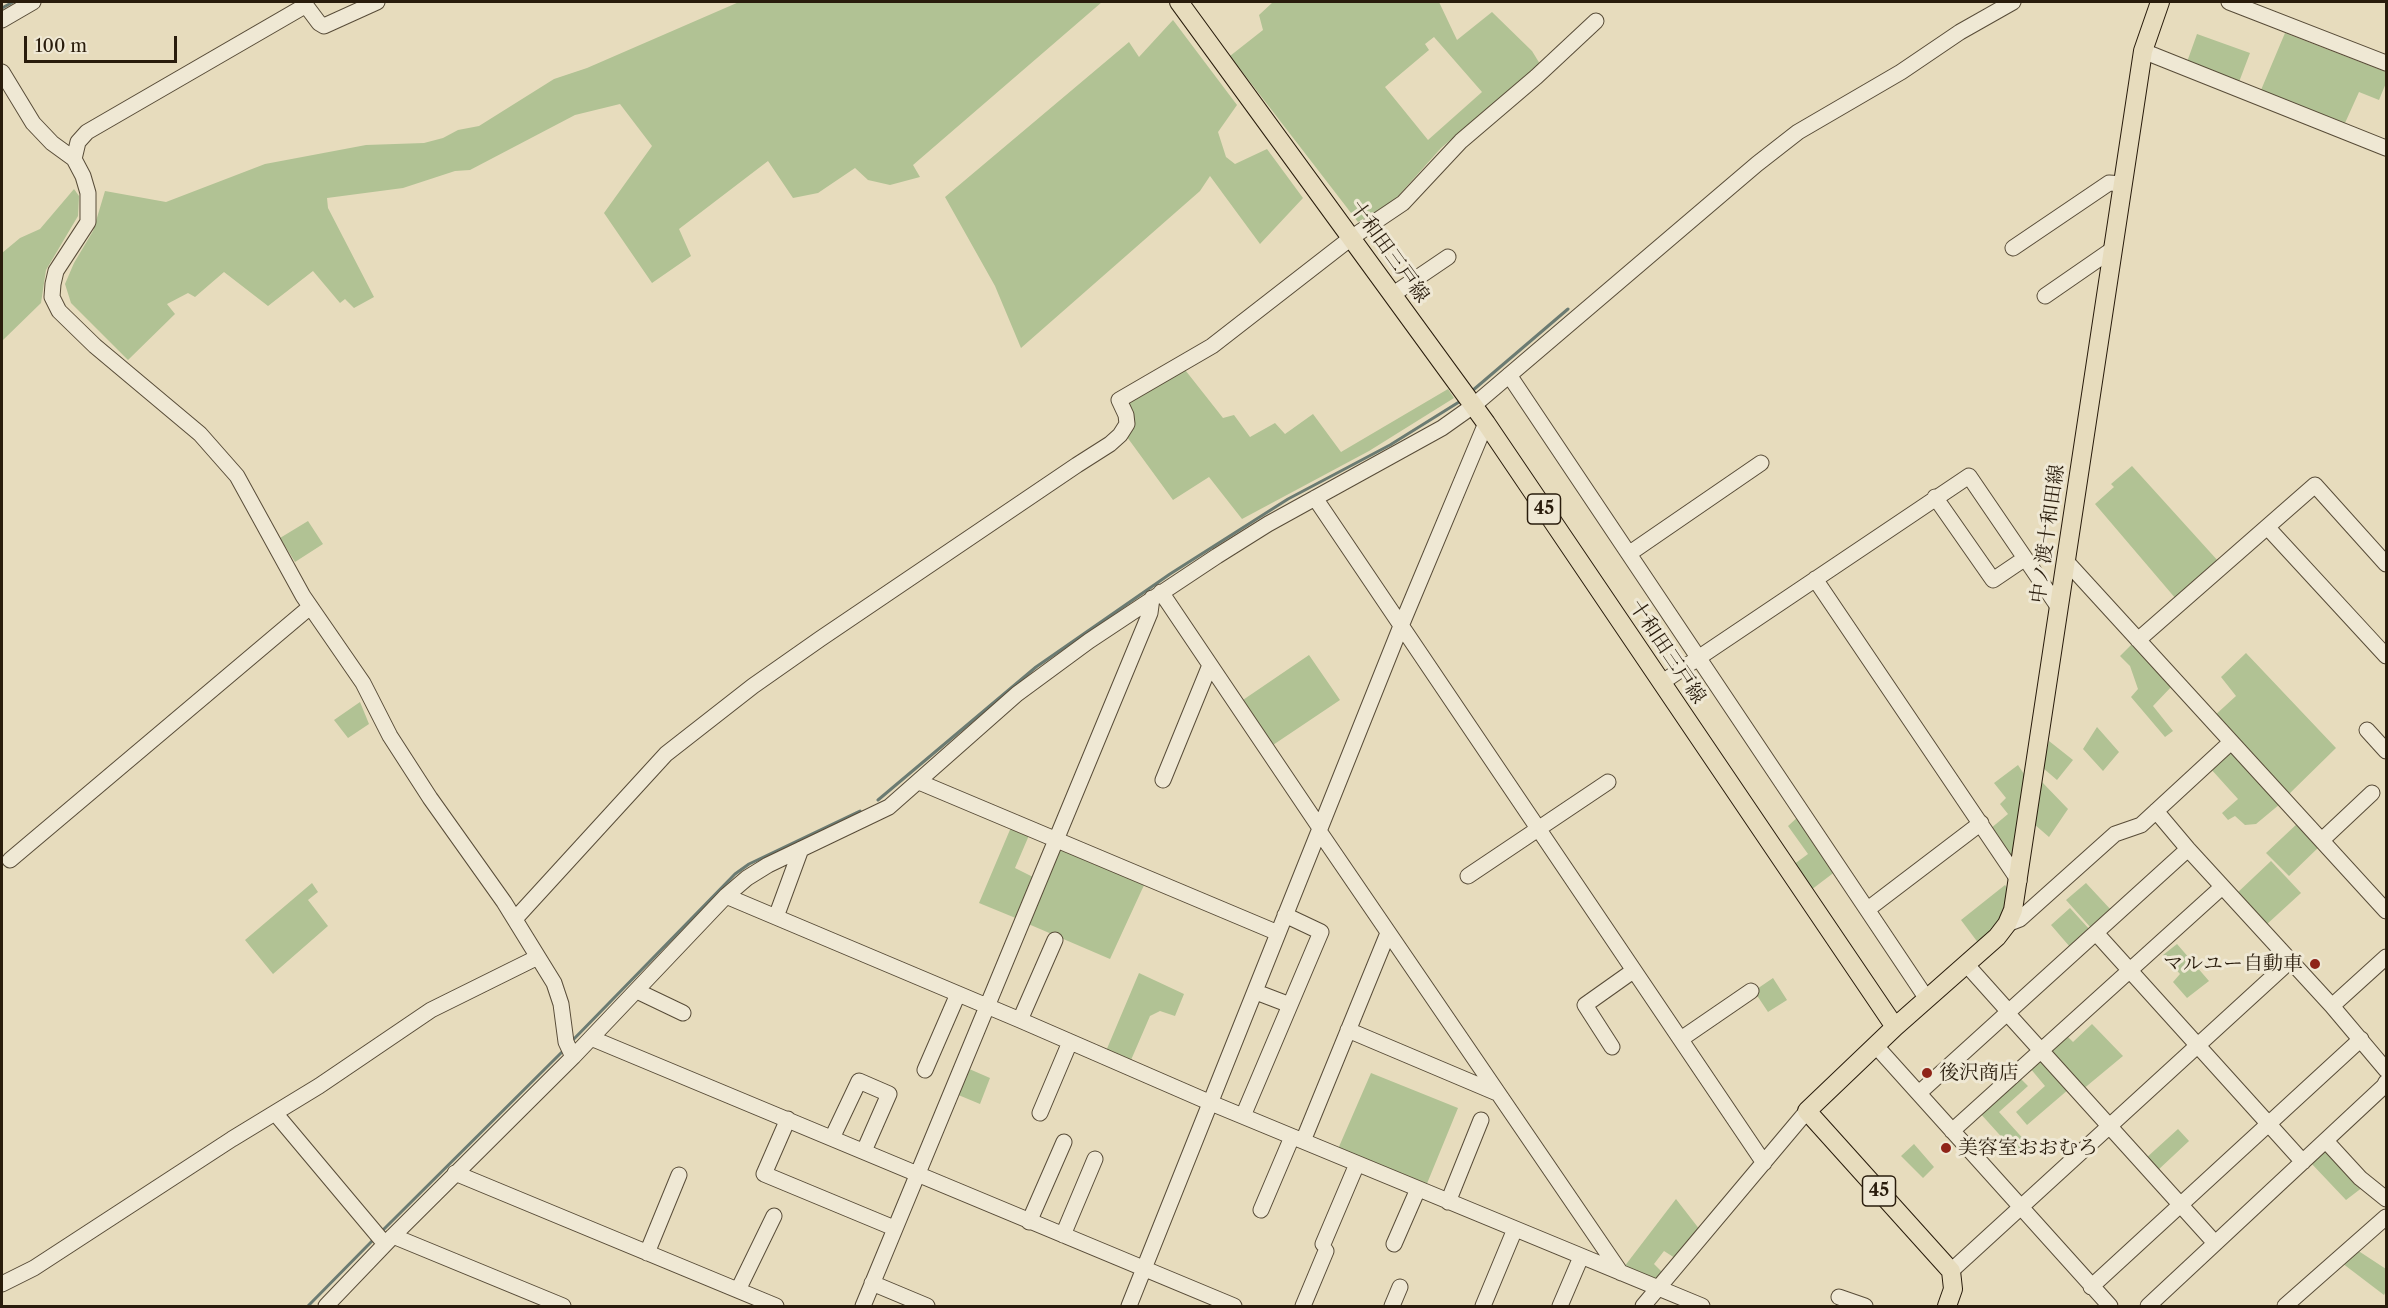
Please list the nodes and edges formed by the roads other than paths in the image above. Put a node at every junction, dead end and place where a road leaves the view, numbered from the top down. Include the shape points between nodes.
1 (33, 2) edge
2 (377, 2) edge
3 (1179, 2) edge
4 (2013, 2) edge
5 (2160, 2) edge
6 (2229, 2) edge
7 (2, 20) edge
8 (1596, 21) dead end
9 (2143, 51) junction
10 (2386, 63) edge
11 (2, 72) edge
12 (2386, 148) edge
13 (74, 159) junction
14 (2122, 184) junction
15 (1351, 238) junction
16 (2013, 248) dead end
17 (2113, 249) junction
18 (1448, 257) dead end
19 (1392, 295) junction
20 (2045, 296) dead end
21 (1509, 375) junction
22 (1473, 406) junction
23 (1486, 423) junction
24 (1761, 463) dead end
25 (1935, 497) junction
26 (1315, 498) junction
27 (2268, 528) junction
28 (1630, 553) junction
29 (2024, 558) junction
30 (2066, 561) junction
31 (2386, 564) edge
32 (1815, 579) junction
33 (1156, 595) junction
34 (310, 608) junction
35 (2059, 608) junction
36 (1401, 626) junction
37 (2138, 640) junction
38 (2386, 656) edge
39 (1699, 658) junction
40 (1210, 665) junction
41 (1661, 683) junction
42 (2367, 730) dead end
43 (2231, 742) junction
44 (2386, 751) edge
45 (1163, 780) dead end
46 (919, 782) junction
47 (1608, 782) dead end
48 (2372, 793) dead end
49 (2156, 811) junction
50 (1981, 823) junction
51 (1540, 829) junction
52 (1319, 830) junction
53 (1055, 840) junction
54 (2322, 840) junction
55 (801, 849) junction
56 (2188, 849) junction
57 (10, 860) dead end
58 (1468, 876) dead end
59 (2019, 881) junction
60 (2222, 887) junction
61 (726, 896) junction
62 (1868, 909) junction
63 (2386, 911) edge
64 (1285, 915) junction
65 (776, 917) junction
66 (515, 919) junction
67 (2007, 924) junction
68 (1278, 933) junction
69 (1388, 933) junction
70 (2096, 933) junction
71 (1055, 940) dead end
72 (538, 957) junction
73 (2386, 957) edge
74 (2290, 962) junction
75 (1966, 964) junction
76 (1633, 971) junction
77 (2131, 971) junction
78 (1751, 991) dead end
79 (637, 992) junction
80 (1256, 992) junction
81 (958, 994) junction
82 (1927, 999) junction
83 (1290, 1005) junction
84 (987, 1006) junction
85 (2332, 1006) junction
86 (683, 1013) dead end
87 (2009, 1013) junction
88 (1020, 1020) junction
89 (1895, 1027) junction
90 (1348, 1030) junction
91 (591, 1038) junction
92 (1681, 1039) junction
93 (2361, 1039) junction
94 (1070, 1042) junction
95 (1876, 1046) junction
96 (1612, 1047) dead end
97 (2198, 1047) junction
98 (569, 1050) junction
99 (2041, 1051) junction
100 (925, 1070) dead end
101 (2386, 1070) edge
102 (2386, 1082) edge
103 (1497, 1093) junction
104 (1918, 1094) junction
105 (1210, 1103) junction
106 (1807, 1111) junction
107 (275, 1113) junction
108 (1040, 1113) dead end
109 (1243, 1116) junction
110 (788, 1119) junction
111 (1482, 1120) dead end
112 (2269, 1125) junction
113 (2110, 1127) junction
114 (1952, 1131) junction
115 (832, 1138) junction
116 (1297, 1139) junction
117 (2326, 1140) junction
118 (1064, 1142) dead end
119 (864, 1151) junction
120 (1095, 1159) dead end
121 (2303, 1162) junction
122 (1764, 1163) junction
123 (1357, 1164) junction
124 (455, 1173) junction
125 (917, 1173) junction
126 (679, 1175) dead end
127 (1418, 1189) junction
128 (2386, 1199) edge
129 (1448, 1202) junction
130 (2181, 1206) junction
131 (2021, 1208) junction
132 (1261, 1210) dead end
133 (774, 1216) dead end
134 (2386, 1217) edge
135 (1029, 1222) junction
136 (894, 1228) junction
137 (1515, 1229) junction
138 (1063, 1235) junction
139 (383, 1237) junction
140 (2215, 1243) junction
141 (1394, 1245) dead end
142 (647, 1253) junction
143 (1581, 1257) junction
144 (1144, 1270) junction
145 (1952, 1271) junction
146 (1621, 1273) junction
147 (872, 1283) junction
148 (2, 1284) edge
149 (1400, 1287) dead end
150 (2091, 1287) junction
151 (1658, 1288) junction
152 (738, 1290) junction
153 (1839, 1297) dead end
154 (326, 1306) edge
155 (563, 1306) edge
156 (776, 1306) edge
157 (862, 1306) edge
158 (927, 1306) edge
159 (1129, 1306) edge
160 (1234, 1306) edge
161 (1303, 1306) edge
162 (1392, 1306) edge
163 (1483, 1306) edge
164 (1560, 1306) edge
165 (1643, 1306) edge
166 (1702, 1306) edge
167 (1865, 1306) edge
168 (1947, 1306) edge
169 (2110, 1306) edge
170 (2148, 1306) edge
171 (2284, 1306) edge

1 - 7 street
2 - 13 street via 324,26 303,7 87,132 78,142
3 - 15 main road, 十和田三戸線 / 45
4 - 21 street via 1798,132
5 - 9 main road, 中ノ渡十和田線
6 - 10 street
8 - 15 street via 1461,141 1403,203
9 - 12 street
9 - 14 main road, 中ノ渡十和田線
11 - 13 street via 33,123
13 - 34 street via 88,193 88,222 56,272 52,297 59,311 200,434 225,461
14 - 16 street via 2109,183
14 - 17 main road, 中ノ渡十和田線
15 - 19 main road, 十和田三戸線 / 45
15 - 66 street via 1212,346 1119,400 1127,424 1110,444 820,639 666,754
17 - 20 street
17 - 30 main road, 中ノ渡十和田線
18 - 19 street
19 - 22 main road, 十和田三戸線 / 45
21 - 22 street
21 - 28 street
22 - 23 main road, 十和田三戸線 / 45
22 - 26 street via 1399,453
23 - 36 street
23 - 41 main road, 十和田三戸線 / 45
24 - 28 street
25 - 29 street via 1969,476
25 - 29 street via 1993,580
25 - 32 street
26 - 33 street
26 - 36 street
27 - 31 street via 2315,485
27 - 37 street
27 - 38 street
28 - 39 street
29 - 35 street
30 - 35 main road, 中ノ渡十和田線
30 - 37 street
32 - 39 street
32 - 50 street
33 - 40 street
33 - 46 street via 1017,694
33 - 53 street
34 - 57 street
34 - 66 street via 363,683 390,736 424,789
35 - 59 main road, 中ノ渡十和田線
36 - 51 street
36 - 52 street
37 - 43 street
39 - 41 street
39 - 62 street
40 - 45 street
40 - 52 street
41 - 89 main road, 十和田三戸線 / 45
42 - 44 street
43 - 49 street
43 - 54 street
46 - 53 street
46 - 55 street via 889,807
47 - 51 street
48 - 54 street
49 - 56 street
49 - 67 street via 2141,825 2115,834 2020,919
50 - 59 street
50 - 62 street
51 - 58 street
51 - 76 street
52 - 64 street
52 - 69 street
53 - 68 street
53 - 84 street
54 - 63 street
55 - 61 street via 756,872
55 - 65 street
56 - 60 street
56 - 70 street
59 - 67 main road, 中ノ渡十和田線
60 - 74 street
60 - 77 street
61 - 65 street
61 - 79 street
62 - 82 street
64 - 68 street
64 - 83 street via 1321,932
65 - 81 street
66 - 72 street
67 - 75 main road, 中ノ渡十和田線
68 - 80 street
69 - 90 street
69 - 103 street
70 - 77 street
70 - 87 street
71 - 88 street
72 - 98 street via 554,983
72 - 107 street via 431,1010
73 - 85 street
74 - 85 street
74 - 97 street
75 - 82 main road, 中ノ渡十和田線
75 - 87 street
76 - 92 street
76 - 96 street via 1584,1005
77 - 97 street
77 - 99 street
78 - 92 street
79 - 86 street
79 - 91 street
80 - 83 street
80 - 105 street
81 - 84 street
81 - 100 street
82 - 89 main road, 中ノ渡十和田線
83 - 109 street
84 - 88 street
84 - 125 street
85 - 93 street
87 - 99 street
87 - 104 street
88 - 94 street
89 - 95 main road
90 - 103 street
90 - 116 street
91 - 98 street
91 - 110 street
92 - 122 street
93 - 101 street
93 - 112 street
94 - 105 street
94 - 108 street
95 - 104 street
95 - 106 main road
97 - 112 street
97 - 113 street
98 - 124 street
99 - 113 street
99 - 114 street
102 - 117 street
103 - 146 street
104 - 114 street
105 - 109 street
105 - 144 street
106 - 122 street
106 - 145 main road, 45
107 - 139 street
107 - 148 street via 34,1268
109 - 116 street
110 - 115 street
110 - 136 street via 764,1174
111 - 129 street
112 - 121 street
112 - 130 street
113 - 130 street
113 - 131 street
114 - 131 street
115 - 119 street
115 - 119 street via 859,1081 889,1094
116 - 123 street
116 - 132 street
117 - 121 street
117 - 128 street via 2360,1178
118 - 135 street
119 - 125 street
120 - 138 street
121 - 140 street
122 - 151 street
123 - 127 street
123 - 161 street
124 - 139 street
124 - 142 street
125 - 135 street
125 - 136 street
126 - 142 street
127 - 129 street
127 - 141 street
129 - 137 street
130 - 140 street
130 - 150 street
131 - 145 street
131 - 150 street
133 - 152 street
134 - 171 street
135 - 138 street
136 - 147 street
137 - 143 street
137 - 163 street
138 - 144 street
139 - 154 street
139 - 155 street
140 - 170 street
142 - 152 street
143 - 146 street
143 - 164 street
144 - 159 street
144 - 160 street
145 - 168 main road via 1953,1289
146 - 151 street
147 - 157 street
147 - 158 street
149 - 162 street
150 - 169 street
151 - 165 street
151 - 166 street
152 - 156 street
153 - 167 street

